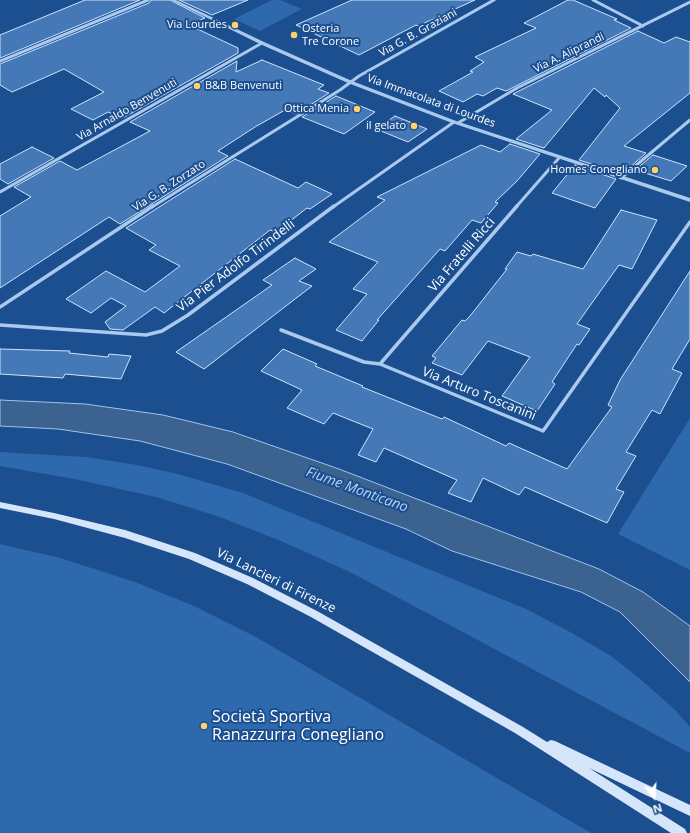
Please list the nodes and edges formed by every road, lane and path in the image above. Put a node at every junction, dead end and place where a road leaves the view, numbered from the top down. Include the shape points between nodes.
1 (148, 0) edge
2 (176, 0) edge
3 (482, 0) edge
4 (494, 0) edge
5 (593, 0) edge
6 (690, 2) edge
7 (488, 3) junction
8 (643, 26) junction
9 (262, 43) junction
10 (0, 61) edge
11 (350, 82) junction
12 (690, 120) edge
13 (456, 122) junction
14 (559, 158) junction
15 (621, 178) junction
16 (0, 192) edge
17 (690, 200) edge
18 (690, 222) edge
19 (0, 307) edge
20 (0, 325) edge
21 (281, 330) dead end
22 (380, 364) junction
23 (0, 505) edge
24 (519, 730) junction
25 (690, 811) edge
26 (681, 833) edge

1 - 10 street
2 - 9 street, Via Immacolata di Lourdes
3 - 7 street
4 - 7 street, Via G. B. Graziani
5 - 8 street
6 - 8 street, Via A. Aliprandi
7 - 11 street, Via G. B. Graziani
8 - 13 street, Via A. Aliprandi via 517,88
9 - 11 street, Via Immacolata di Lourdes
9 - 16 street, Via Arnaldo Benvenuti
11 - 13 street, Via Immacolata di Lourdes
11 - 19 street, Via G. B. Zorzato via 188,183
12 - 15 street
13 - 14 street, Via Immacolata di Lourdes
13 - 20 street, Via Pier Adolfo Tirindelli via 360,186 162,331 146,336
14 - 15 street, Via Immacolata di Lourdes
14 - 22 street, Via Fratelli Ricci
15 - 17 street, Via Immacolata di Lourdes
18 - 22 street, Via Arturo Toscanini via 542,430
21 - 22 street, Via Arturo Toscanini via 364,362
23 - 24 main road, Via Lancieri di Firenze via 126,534 192,556 250,581 321,618
24 - 25 main road, Via Lancieri di Firenze
24 - 26 main road, Via Lancieri di Firenze

